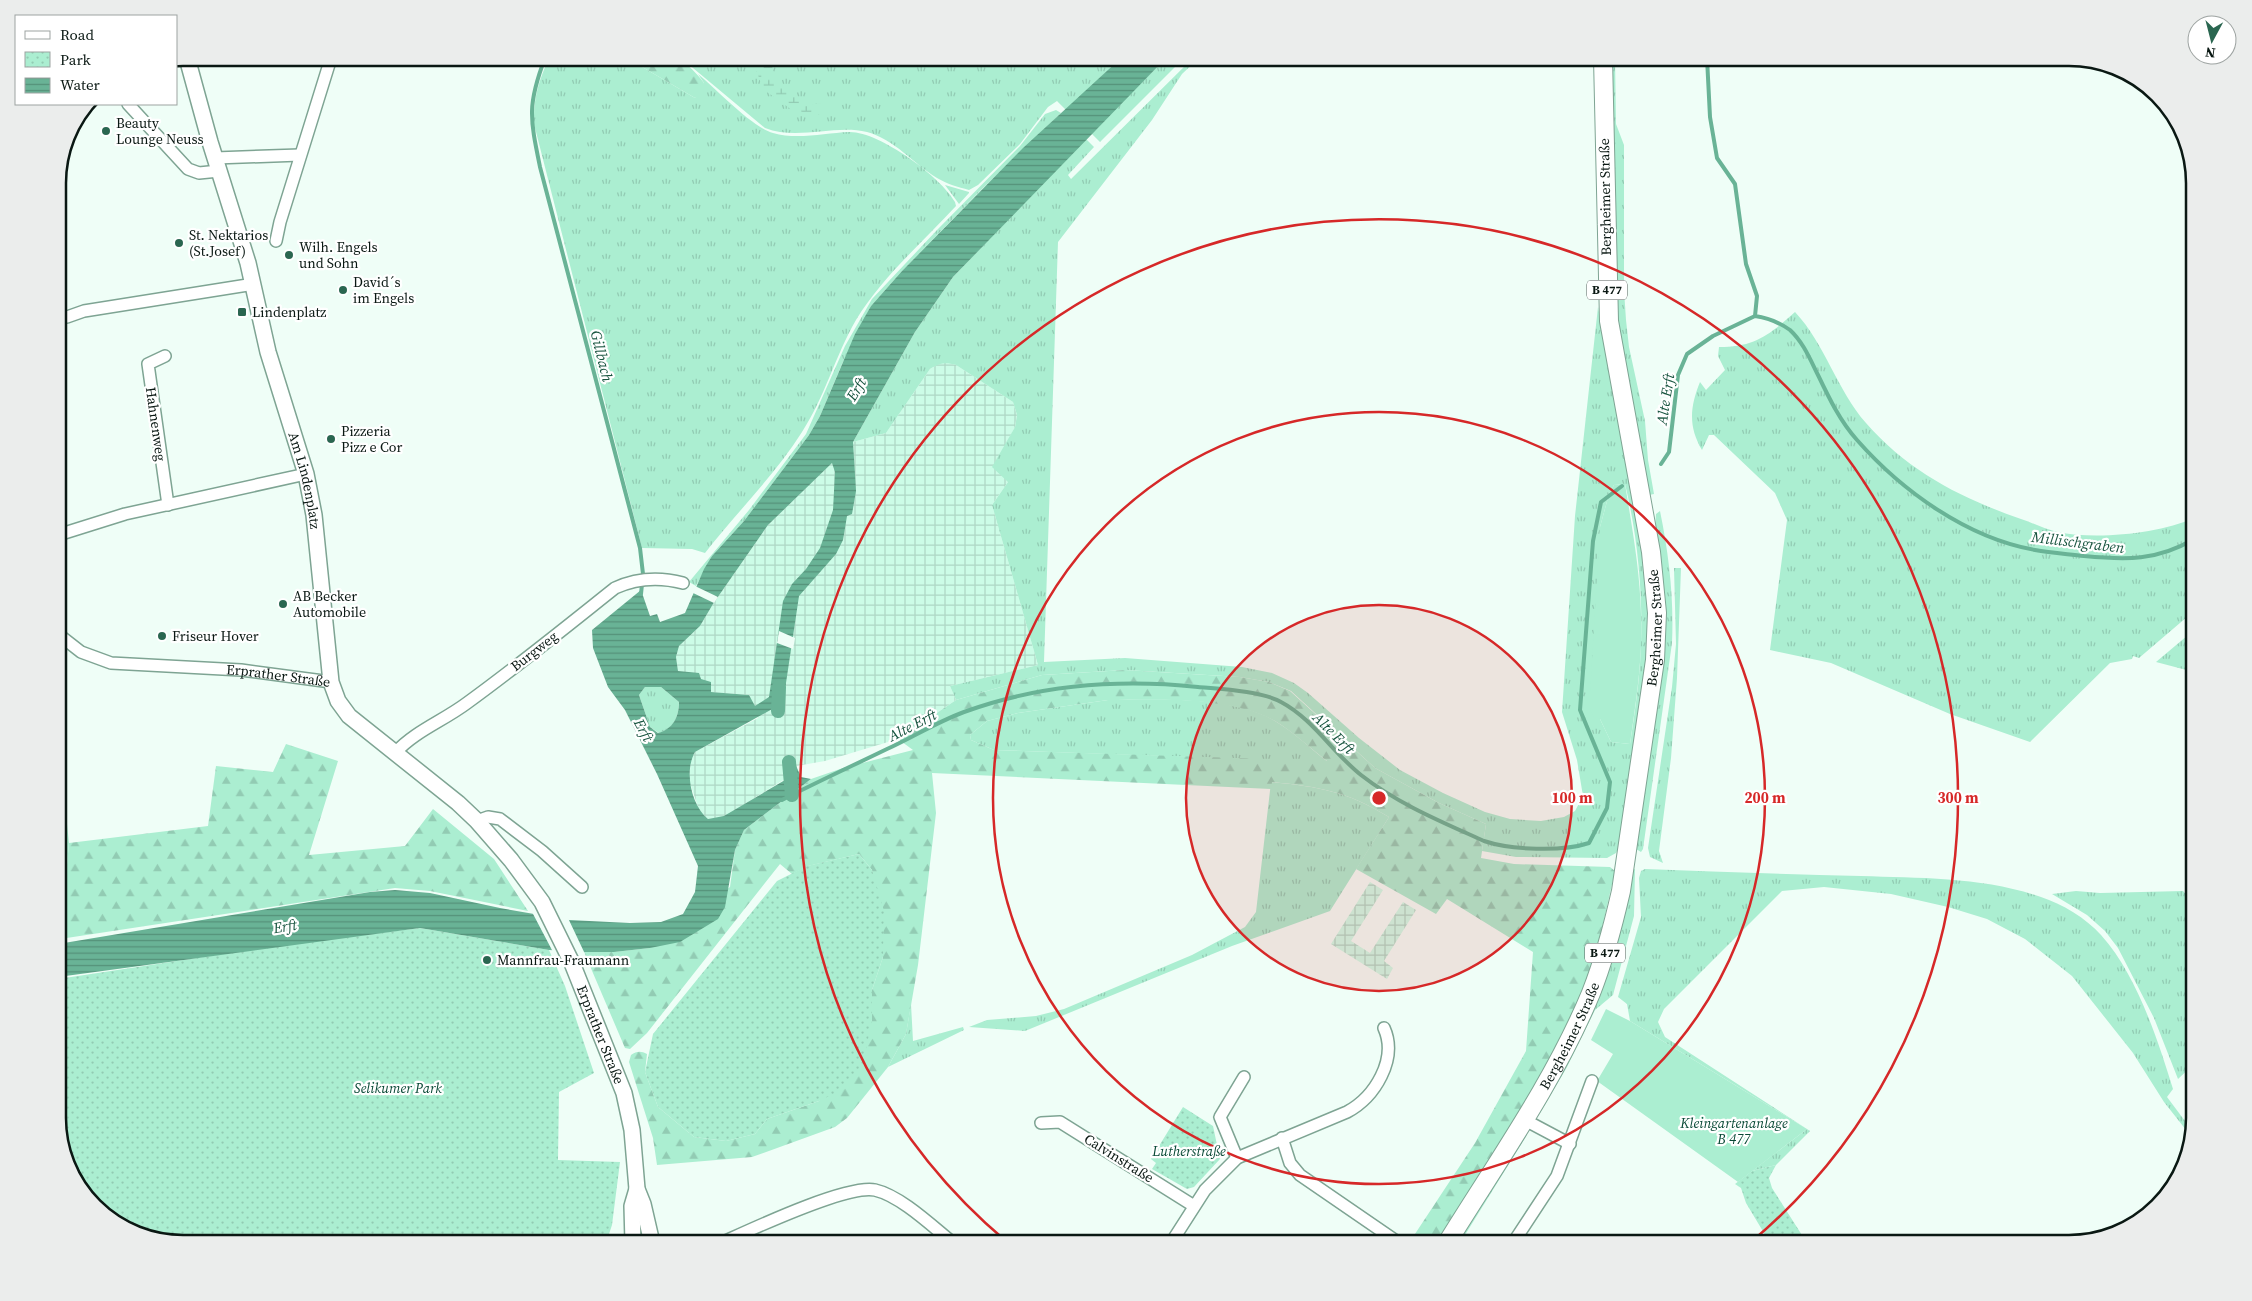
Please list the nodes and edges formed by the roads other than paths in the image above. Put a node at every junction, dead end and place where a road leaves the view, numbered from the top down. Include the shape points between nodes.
1 (1603, 66) edge
2 (190, 67) edge
3 (328, 67) edge
4 (129, 105) edge
5 (300, 155) junction
6 (217, 164) junction
7 (276, 241) dead end
8 (254, 284) junction
9 (67, 317) dead end
10 (165, 356) dead end
11 (306, 474) junction
12 (168, 505) junction
13 (67, 532) edge
14 (683, 583) dead end
15 (67, 641) edge
16 (331, 682) junction
17 (395, 753) junction
18 (477, 821) junction
19 (582, 887) dead end
20 (1384, 1028) dead end
21 (1244, 1077) dead end
22 (1592, 1081) dead end
23 (1524, 1119) junction
24 (1041, 1123) dead end
25 (1282, 1138) junction
26 (1570, 1144) junction
27 (1237, 1158) junction
28 (637, 1188) junction
29 (1194, 1206) junction
30 (633, 1235) edge
31 (650, 1235) edge
32 (742, 1235) edge
33 (941, 1235) edge
34 (1176, 1235) edge
35 (1386, 1235) edge
36 (1452, 1235) edge
37 (1519, 1235) edge

1 - 23 main road, Bergheimer Straße / B 477 via 1609,321 1651,552 1657,613 1655,660 1614,925 1574,1030
2 - 6 main road, Am Lindenplatz
3 - 5 street
4 - 6 street via 191,171 199,173
5 - 6 street
5 - 7 street
6 - 8 main road, Am Lindenplatz
8 - 9 street via 84,311
8 - 11 main road, Am Lindenplatz via 268,352
10 - 12 street, Hahnenweg via 148,364
11 - 12 street
11 - 16 main road, Am Lindenplatz via 314,515
12 - 13 street
14 - 17 street, Burgweg via 650,579 615,588 453,714 413,736
15 - 16 street, Erprather Straße via 81,652 111,663 240,670
16 - 17 main road, Erprather Straße via 338,701 349,716
17 - 18 main road, Erprather Straße
18 - 19 street via 488,817 500,819
18 - 28 main road, Erprather Straße via 542,902 572,963 624,1093
20 - 25 street via 1389,1048 1369,1096 1347,1112
21 - 27 street via 1220,1117
22 - 26 street
23 - 26 street
23 - 36 main road, Bergheimer Straße / B 477
24 - 29 street, Calvinstraße via 1060,1122
25 - 27 street
25 - 35 street via 1290,1163 1300,1175
26 - 37 street via 1557,1176
27 - 29 street via 1216,1177
28 - 30 main road, Erprather Straße via 632,1206
28 - 31 main road, Erprather Straße
29 - 34 street
32 - 33 street via 803,1208 869,1189 885,1193

